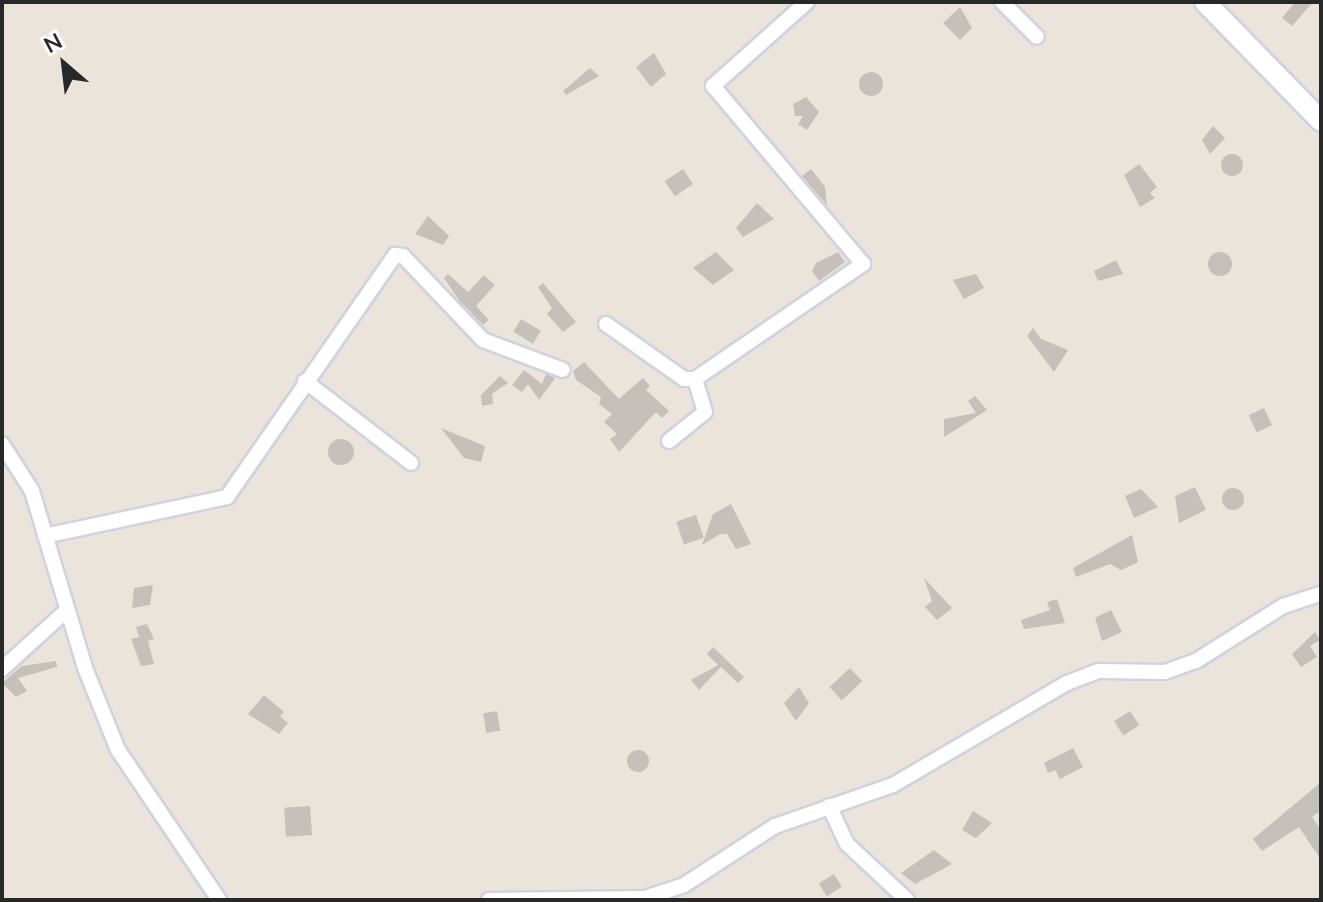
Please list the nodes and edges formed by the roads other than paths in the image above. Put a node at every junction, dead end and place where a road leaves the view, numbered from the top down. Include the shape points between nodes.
1 (807, 2) edge
2 (1002, 2) edge
3 (1205, 2) edge
4 (1037, 37) dead end
5 (1321, 121) edge
6 (606, 324) dead end
7 (563, 370) dead end
8 (695, 379) junction
9 (305, 381) junction
10 (669, 441) dead end
11 (2, 444) edge
12 (411, 463) dead end
13 (45, 536) junction
14 (1321, 594) edge
15 (67, 610) junction
16 (2, 669) edge
17 (829, 806) junction
18 (219, 900) edge
19 (489, 900) edge
20 (906, 900) edge

1 - 8 street via 713,86 863,264
2 - 4 street
3 - 5 main road
6 - 8 street via 684,379
7 - 9 street via 483,340 403,256 395,255
8 - 10 street via 705,412
9 - 12 street
9 - 13 street via 227,497
11 - 13 street via 32,491
13 - 15 street
14 - 17 street via 1283,606 1196,661 1165,672 1099,671 1067,683 893,785
15 - 16 street
15 - 18 street via 118,750
17 - 19 street via 775,826 712,871 645,898
17 - 20 street via 847,844

